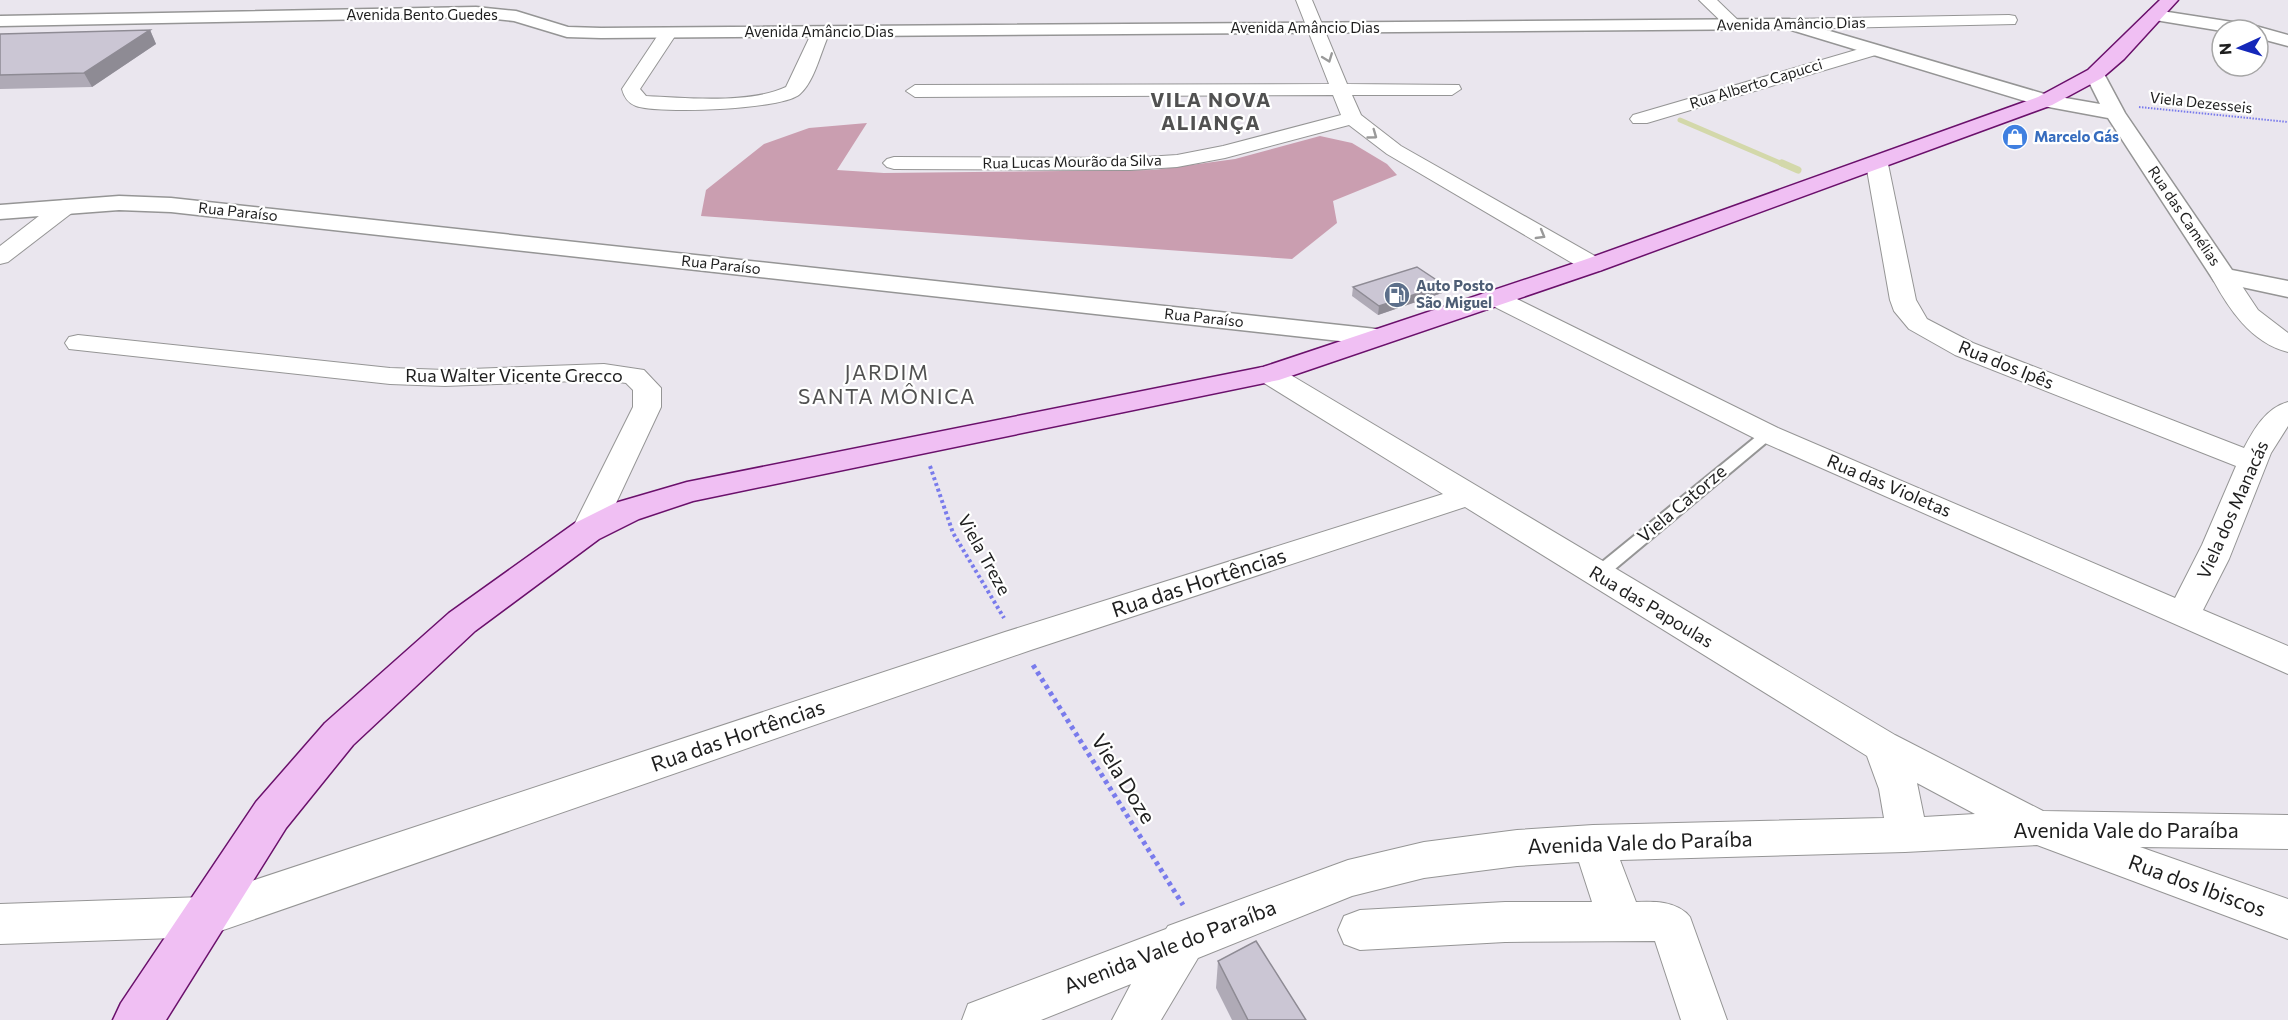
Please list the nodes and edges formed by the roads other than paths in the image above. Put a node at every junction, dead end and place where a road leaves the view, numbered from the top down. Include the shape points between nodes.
1 (1304, 0) edge
2 (1707, 0) edge
3 (2173, 7) edge
4 (0, 18) edge
5 (2211, 18) edge
6 (2211, 18) edge
7 (2009, 20) dead end
8 (1789, 24) junction
9 (1735, 25) junction
10 (1316, 28) junction
11 (821, 32) junction
12 (601, 33) joint
13 (668, 33) junction
14 (2270, 36) edge
15 (2288, 41) edge
16 (1873, 50) junction
17 (2094, 74) junction
18 (1340, 89) junction
19 (1452, 89) dead end
20 (915, 91) dead end
21 (2045, 100) junction
22 (2113, 109) junction
23 (1352, 118) junction
24 (1640, 119) dead end
25 (894, 163) dead end
26 (1877, 164) junction
27 (65, 207) junction
28 (0, 213) edge
29 (33, 233) junction
30 (0, 240) edge
31 (0, 257) edge
32 (1593, 265) junction
33 (2223, 276) junction
34 (2288, 289) edge
35 (1496, 298) junction
36 (1376, 337) junction
37 (78, 344) dead end
38 (2288, 344) edge
39 (1269, 374) junction
40 (2288, 411) edge
41 (1768, 434) junction
42 (2252, 462) junction
43 (1468, 496) junction
44 (587, 531) junction
45 (1597, 575) junction
46 (2183, 614) junction
47 (2288, 661) edge
48 (1881, 746) junction
49 (2038, 828) junction
50 (1905, 835) junction
51 (2285, 837) edge
52 (1593, 843) junction
53 (203, 917) junction
54 (2288, 920) edge
55 (1621, 921) junction
56 (0, 924) edge
57 (1360, 930) dead end
58 (1192, 937) junction
59 (1015, 1015) edge
60 (138, 1020) edge
61 (1135, 1020) edge
62 (1704, 1020) edge

1 - 10 street
2 - 9 street
3 - 5 street
3 - 6 street
3 - 17 main road
4 - 12 street, Avenida Bento Guedes via 476,12 516,16 567,32
7 - 8 street, Avenida Amâncio Dias
8 - 9 street, Avenida Amâncio Dias
8 - 16 street
9 - 10 street, Avenida Amâncio Dias
10 - 11 street, Avenida Amâncio Dias
10 -> 18 street
11 - 13 street, Avenida Amâncio Dias
11 - 13 street via 794,90 778,98 641,100 631,89
12 - 13 street, Avenida Amâncio Dias
14 - 15 street
16 - 21 street
16 - 24 street, Rua Alberto Capucci
17 - 21 main road
17 - 22 street, Rua das Camélias
18 - 19 street
18 - 20 street
18 - 23 street
21 - 22 street
21 - 26 main road
22 - 33 street, Rua das Camélias
23 - 25 street, Rua Lucas Mourão da Silva via 1225,152 1177,160 1130,164
23 -> 32 street via 1394,150
26 - 32 main road
26 - 42 street, Rua dos Ipês via 1903,300 1918,324 1964,350
27 - 28 street, Rua Paraíso
27 - 29 street
27 - 36 street, Rua Paraíso via 119,203 215,209
29 - 30 street
29 - 31 street
32 - 35 main road
33 - 34 street
33 - 38 street, Rua das Camélias via 2239,306 2255,323
35 - 36 main road
35 - 41 street, Rua das Violetas
36 - 39 main road
37 - 44 street, Rua Walter Vicente Grecco via 390,376 444,378 604,372 634,376 647,388 647,406
39 - 43 street, Rua das Papoulas
39 - 44 main road via 687,492 627,511
40 - 42 street, Viela dos Manacás via 2273,424
41 - 45 lane, Viela Catorze
41 - 46 street, Rua das Violetas
42 - 46 street, Viela dos Manacás
43 - 45 street, Rua das Papoulas
43 - 53 street, Rua das Hortências via 1018,641
44 - 53 main road via 462,622 339,734 271,815
45 - 48 street, Rua das Papoulas
46 - 47 street, Rua das Violetas
48 - 49 street, Rua das Papoulas
48 - 50 street via 1905,803
49 - 50 street, Avenida Vale do Paraíba
49 - 51 street, Avenida Vale do Paraíba
49 - 54 street, Rua dos Ibiscos
50 - 52 street, Avenida Vale do Paraíba
52 - 55 street
52 - 58 street, Avenida Vale do Paraíba via 1424,860 1348,879
53 - 56 street, Rua das Hortências
53 - 60 main road
55 - 57 street
55 - 62 street via 1669,924
58 - 59 street, Avenida Vale do Paraíba
58 - 61 street

